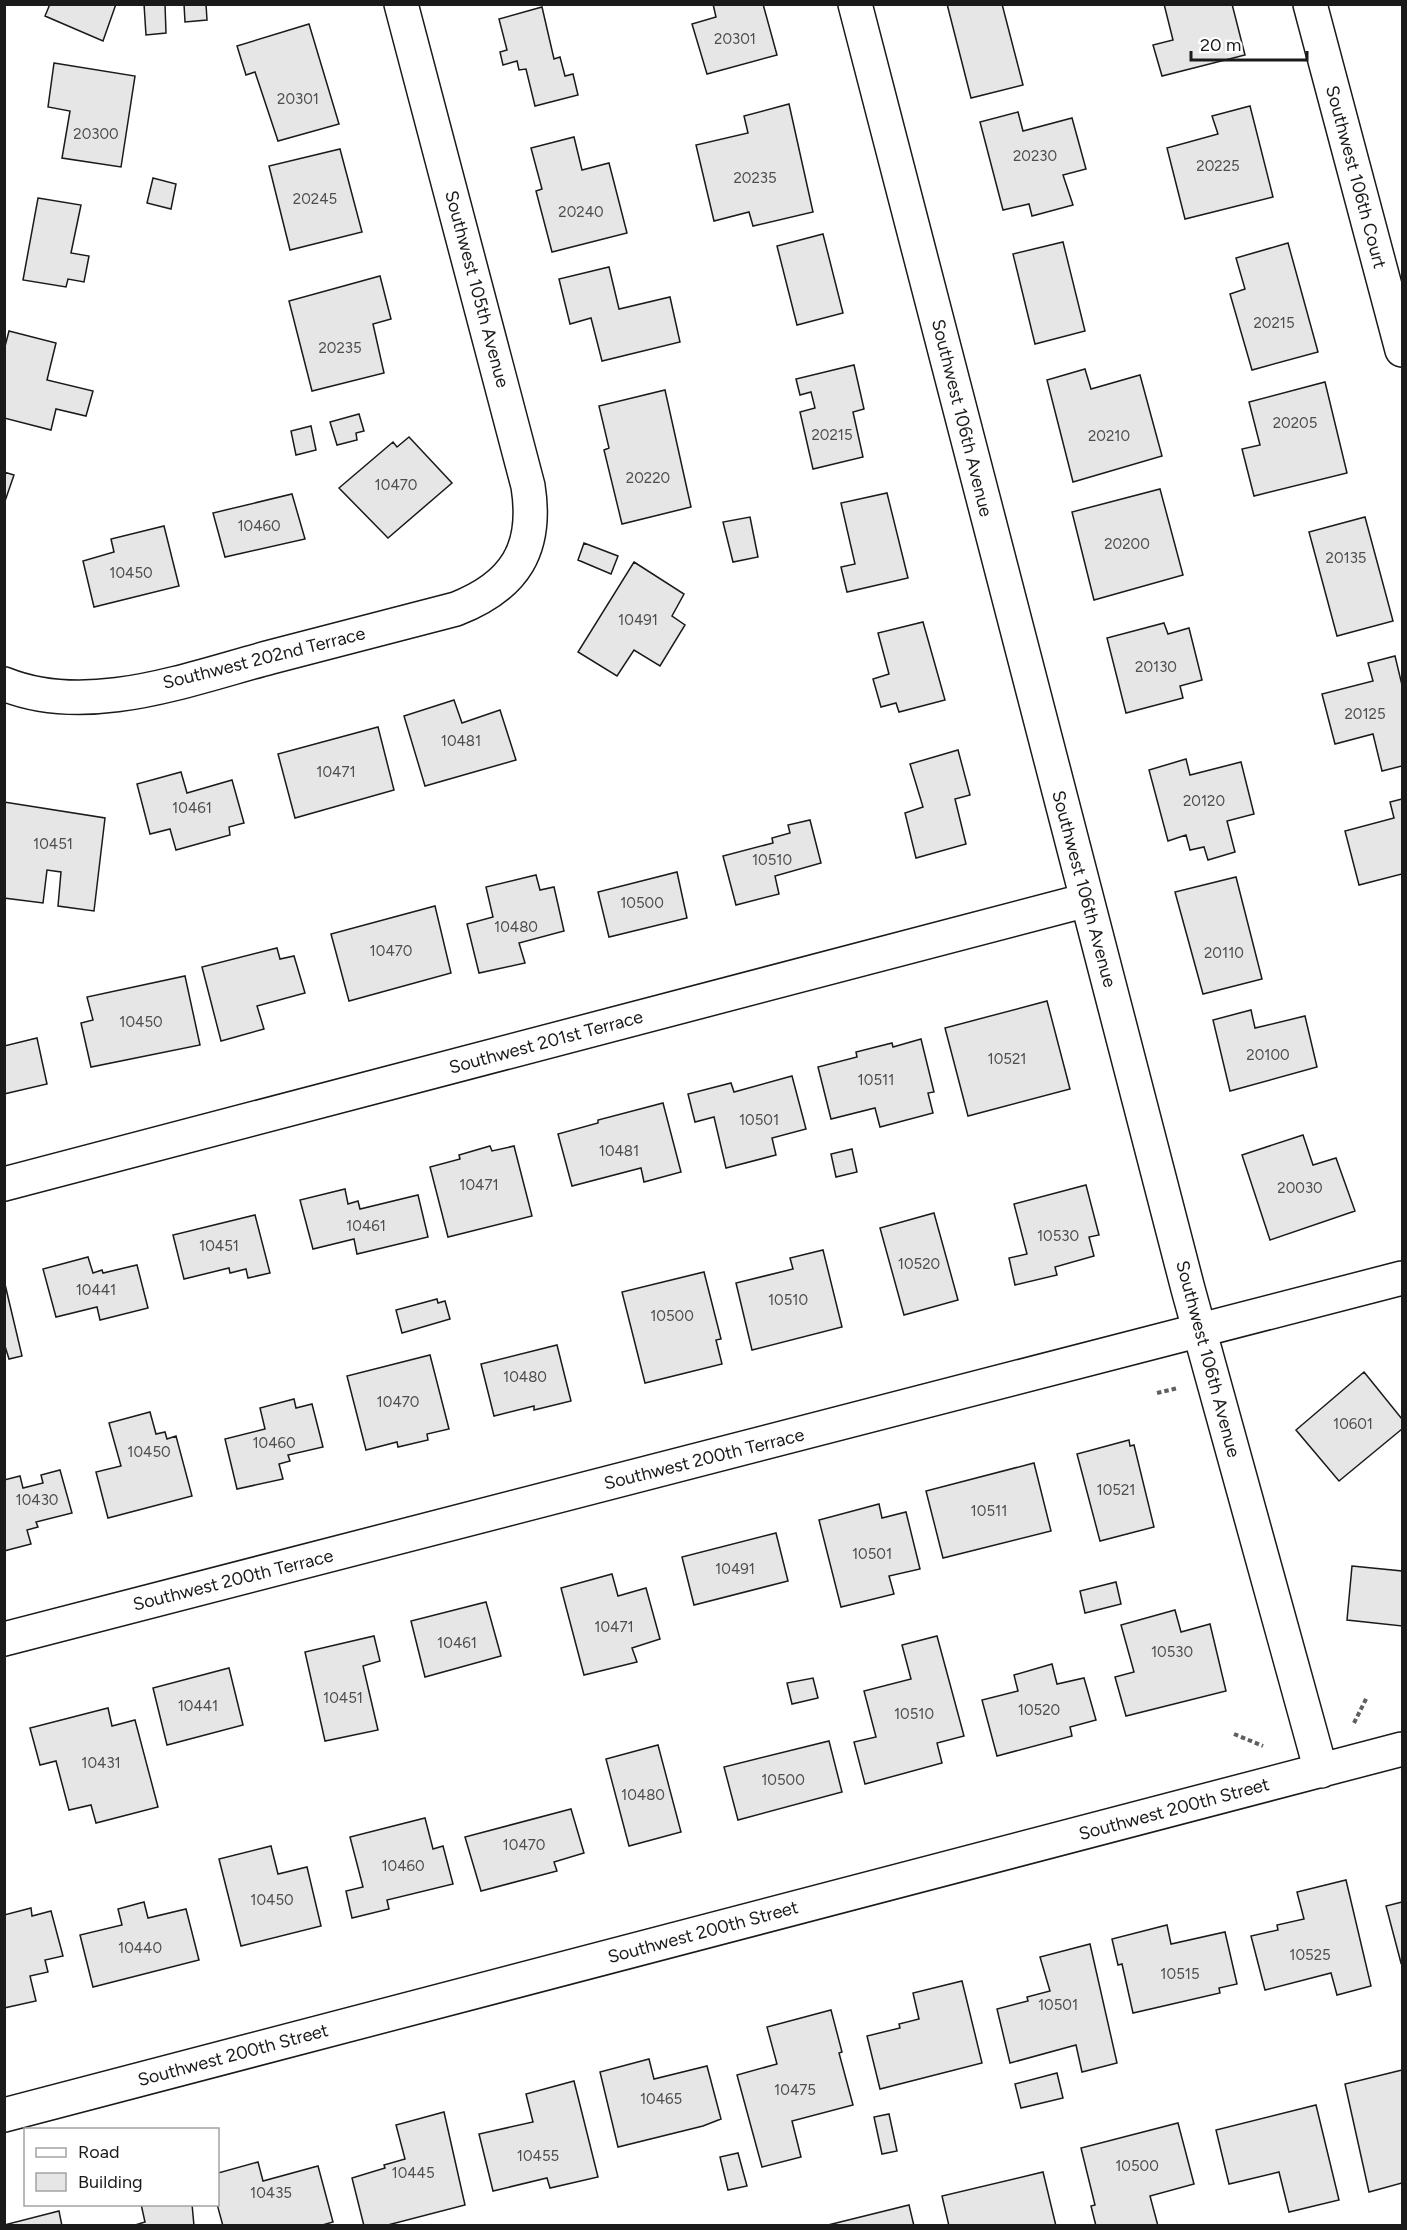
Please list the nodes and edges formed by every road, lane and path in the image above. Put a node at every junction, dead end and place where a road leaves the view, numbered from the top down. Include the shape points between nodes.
1 (401, 4) edge
2 (855, 4) edge
3 (1310, 4) edge
4 (1402, 350) edge
5 (512, 572) joint
6 (4, 684) edge
7 (1087, 900) junction
8 (4, 1184) edge
9 (1402, 1278) edge
10 (1199, 1330) junction
11 (1178, 1388) dead end
12 (1157, 1393) dead end
13 (4, 1639) edge
14 (1367, 1697) dead end
15 (1352, 1726) dead end
16 (1234, 1734) dead end
17 (1267, 1748) dead end
18 (1402, 1749) edge
19 (1321, 1771) junction
20 (4, 2115) edge

1 - 5 street, Southwest 105th Avenue via 528,486 530,535
2 - 7 street, Southwest 106th Avenue
3 - 4 street, Southwest 106th Court
5 - 6 street, Southwest 202nd Terrace via 486,595 456,609 147,688 96,697 67,697
7 - 8 street, Southwest 201st Terrace
7 - 10 street, Southwest 106th Avenue
9 - 10 street, Southwest 200th Terrace
10 - 13 street, Southwest 200th Terrace
10 - 19 street, Southwest 106th Avenue
11 - 12 path
14 - 15 path
16 - 17 path
18 - 19 street, Southwest 200th Street
19 - 20 street, Southwest 200th Street

